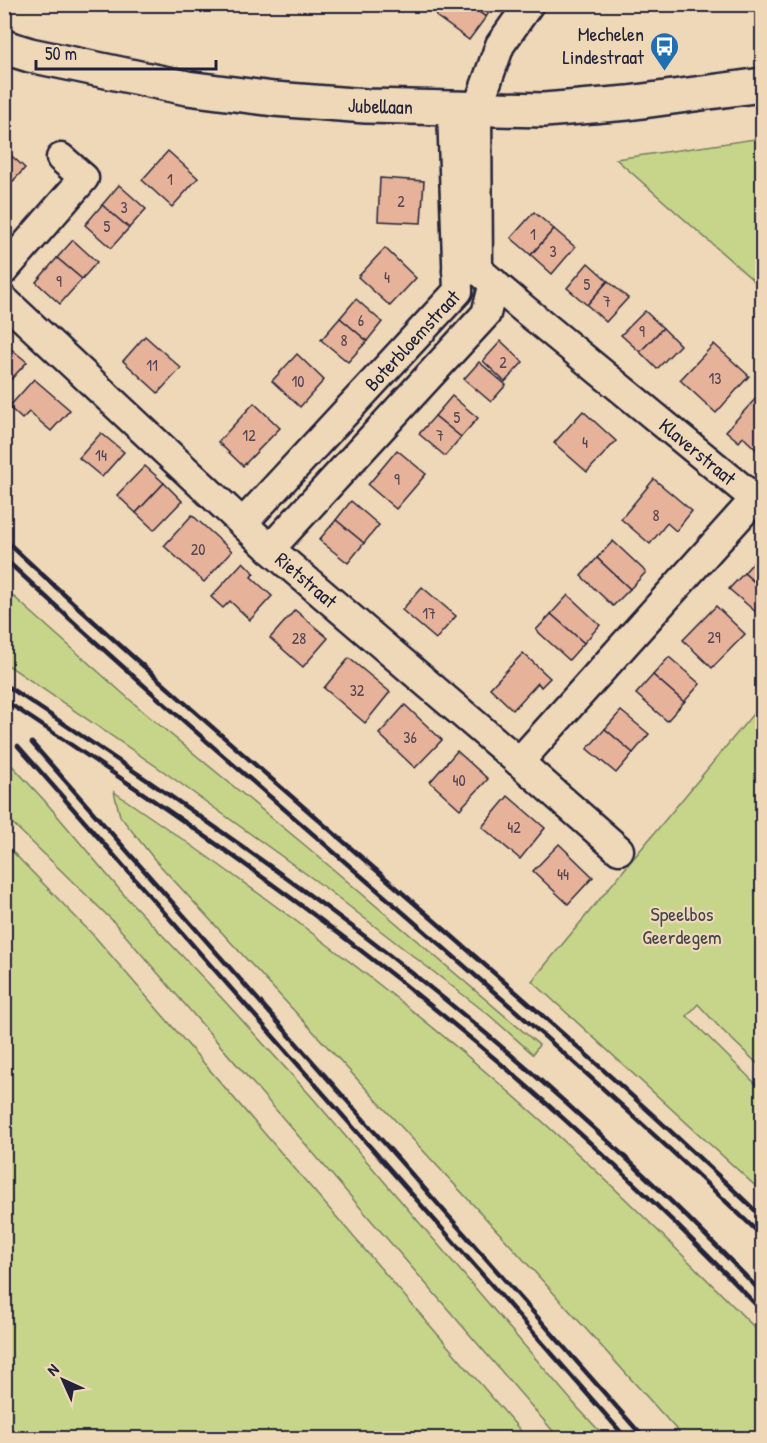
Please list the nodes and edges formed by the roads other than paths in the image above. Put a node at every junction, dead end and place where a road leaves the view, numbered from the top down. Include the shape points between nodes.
1 (530, 4) edge
2 (4, 47) edge
3 (762, 85) edge
4 (464, 109) junction
5 (61, 158) dead end
6 (4, 270) edge
7 (476, 275) junction
8 (4, 300) edge
9 (243, 523) junction
10 (270, 549) junction
11 (519, 762) junction
12 (619, 850) dead end

1 - 4 street via 500,45
2 - 4 main road, Jubellaan via 187,87 274,99
3 - 4 main road, Jubellaan via 544,110
4 - 7 street, Boterbloemstraat
5 - 6 street via 84,178
7 - 9 street, Boterbloemstraat
7 - 10 street, Boterbloemstraat via 486,314
7 - 11 street, Klaverstraat via 755,499
8 - 9 street, Rietstraat
9 - 10 street, Rietstraat
10 - 11 street, Rietstraat
11 - 12 street, Rietstraat

